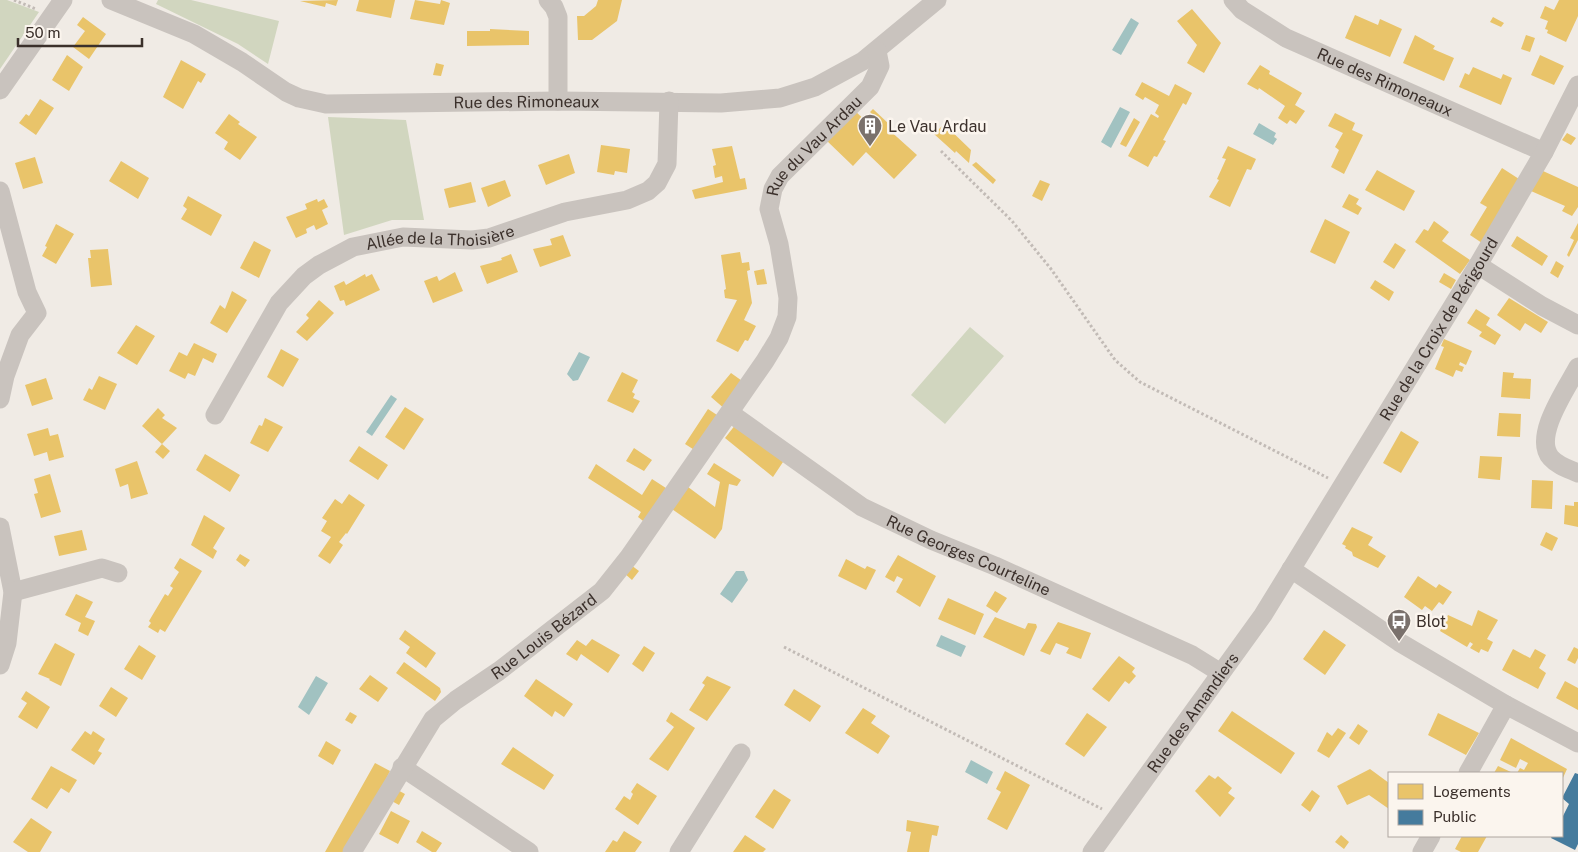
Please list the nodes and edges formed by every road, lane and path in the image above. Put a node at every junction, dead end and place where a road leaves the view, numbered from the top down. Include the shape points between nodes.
1 (14, 0) edge
2 (63, 0) edge
3 (111, 0) edge
4 (548, 0) edge
5 (937, 0) edge
6 (1233, 0) edge
7 (44, 11) dead end
8 (877, 51) junction
9 (1578, 85) edge
10 (0, 90) edge
11 (558, 101) junction
12 (669, 101) junction
13 (941, 151) dead end
14 (1544, 152) junction
15 (0, 191) edge
16 (1478, 265) junction
17 (1578, 325) edge
18 (1578, 367) edge
19 (0, 399) edge
20 (730, 413) junction
21 (215, 415) dead end
22 (1578, 473) edge
23 (1342, 486) junction
24 (0, 526) edge
25 (1291, 569) junction
26 (118, 573) dead end
27 (13, 592) junction
28 (784, 648) dead end
29 (0, 665) edge
30 (1221, 672) junction
31 (1506, 705) junction
32 (1578, 743) edge
33 (742, 753) dead end
34 (402, 767) junction
35 (1469, 772) edge
36 (1118, 817) junction
37 (1430, 837) edge
38 (352, 852) edge
39 (529, 852) edge
40 (679, 852) edge
41 (1092, 852) edge
42 (1422, 852) edge

1 - 7 path
2 - 10 street
3 - 11 street, Rue des Rimoneaux via 194,34 286,92 311,101 326,104
4 - 11 street via 558,17
5 - 8 street, Rue des Rimoneaux
6 - 14 street, Rue des Rimoneaux via 1249,16 1286,38
8 - 12 street, Rue des Rimoneaux via 814,87 780,98
8 - 20 street, Rue du Vau Ardau via 880,66 870,87 780,176 773,189 769,209 788,298 787,317 780,338
9 - 14 street, Rue de la Croix de Périgourd
11 - 12 street, Rue des Rimoneaux
12 - 21 street, Allée de la Thoisière via 667,164 657,183 648,191 628,200 565,212 489,238 403,237 353,247 319,264 279,303
13 - 23 path via 1012,221 1051,269 1115,360 1128,372 1140,382
14 - 16 street, Rue de la Croix de Périgourd
15 - 19 street via 27,292 37,313 20,335
16 - 17 street
16 - 23 street, Rue de la Croix de Périgourd
18 - 22 street via 1544,436 1551,459
20 - 30 street, Rue Georges Courteline via 862,507 1192,655
20 - 34 street, Rue Louis Bézard via 602,591 433,719
23 - 25 street, Rue de la Croix de Périgourd
24 - 27 street
25 - 30 street, Rue des Amandiers via 1263,615
25 - 31 street via 1399,642
26 - 27 street via 102,568
27 - 29 street via 7,643
28 - 36 path
30 - 36 street, Rue des Amandiers
31 - 32 street
31 - 35 street
33 - 40 street
34 - 38 street, Rue Louis Bézard
34 - 39 street
36 - 41 street, Rue des Amandiers
37 - 42 street

